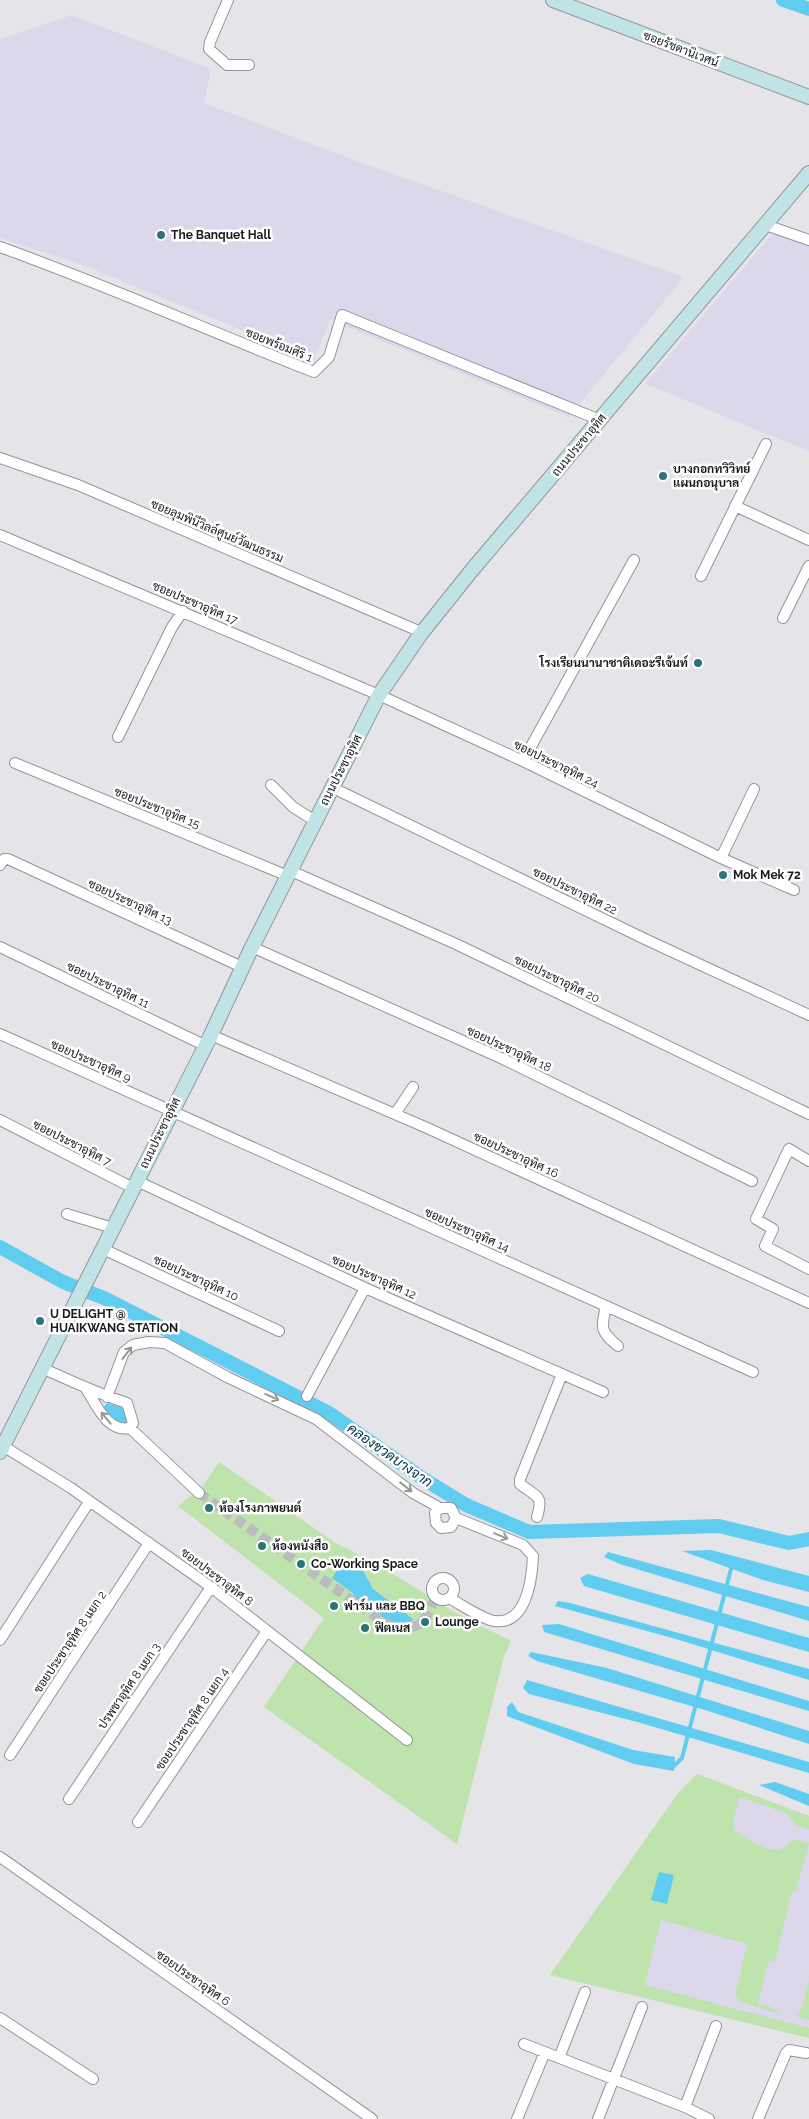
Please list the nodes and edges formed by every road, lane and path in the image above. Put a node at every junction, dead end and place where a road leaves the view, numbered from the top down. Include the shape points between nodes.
1 (228, 0) edge
2 (553, 0) edge
3 (249, 65) dead end
4 (809, 97) edge
5 (809, 172) edge
6 (766, 225) junction
7 (809, 240) edge
8 (0, 247) edge
9 (600, 420) junction
10 (766, 444) dead end
11 (0, 458) edge
12 (735, 506) junction
13 (0, 535) edge
14 (809, 540) edge
15 (634, 560) dead end
16 (809, 566) edge
17 (701, 576) dead end
18 (183, 611) junction
19 (783, 618) dead end
20 (421, 632) junction
21 (379, 695) junction
22 (118, 737) dead end
23 (523, 761) junction
24 (15, 763) dead end
25 (271, 785) dead end
26 (331, 787) junction
27 (754, 789) dead end
28 (315, 821) junction
29 (721, 858) junction
30 (4, 862) edge
31 (290, 874) junction
32 (794, 890) dead end
33 (0, 947) edge
34 (252, 947) junction
35 (242, 967) junction
36 (809, 1015) edge
37 (0, 1034) edge
38 (208, 1040) junction
39 (413, 1087) dead end
40 (171, 1111) junction
41 (394, 1114) junction
42 (809, 1114) edge
43 (0, 1120) edge
44 (809, 1161) edge
45 (752, 1181) dead end
46 (135, 1184) junction
47 (67, 1214) dead end
48 (113, 1228) junction
49 (103, 1249) junction
50 (809, 1269) edge
51 (365, 1288) junction
52 (809, 1303) edge
53 (606, 1306) junction
54 (279, 1331) dead end
55 (618, 1346) dead end
56 (42, 1368) junction
57 (753, 1372) dead end
58 (562, 1374) junction
59 (85, 1387) junction
60 (603, 1392) dead end
61 (307, 1396) dead end
62 (107, 1397) junction
63 (130, 1428) junction
64 (2, 1449) edge
65 (200, 1492) tunnel mouth
66 (89, 1502) junction
67 (440, 1508) junction
68 (537, 1517) dead end
69 (456, 1518) junction
70 (149, 1543) junction
71 (211, 1587) junction
72 (449, 1598) junction
73 (266, 1631) junction
74 (0, 1640) edge
75 (407, 1740) dead end
76 (10, 1754) dead end
77 (69, 1799) dead end
78 (138, 1822) dead end
79 (0, 1857) edge
80 (585, 1992) dead end
81 (642, 2008) dead end
82 (0, 2018) edge
83 (716, 2026) dead end
84 (524, 2044) dead end
85 (544, 2052) junction
86 (808, 2054) edge
87 (559, 2058) junction
88 (93, 2079) dead end
89 (614, 2079) junction
90 (685, 2107) junction
91 (372, 2119) edge
92 (516, 2119) edge
93 (598, 2119) edge
94 (709, 2119) edge
95 (758, 2119) edge

1 - 3 street via 209,50 227,65
2 - 4 main road, ซอยรัชดานิเวศน์
5 - 6 main road, ถนนประชาอุทิศ
6 - 7 street
6 - 9 main road, ถนนประชาอุทิศ
8 - 9 street, ซอยพร้อมศิริ 1 via 314,372 329,357 342,315
9 - 20 main road, ถนนประชาอุทิศ
10 - 12 street
11 - 20 street, ซอยลุมพินีวิลล์ศูนย์วัฒนธรรม via 78,485
12 - 14 street
12 - 17 street
13 - 18 street, ซอยประชาอุทิศ 17
15 - 23 street
16 - 19 street
18 - 21 street, ซอยประชาอุทิศ 17
18 - 22 street
20 - 21 main road, ถนนประชาอุทิศ
21 - 23 street, ซอยประชาอุทิศ 24
21 - 26 main road, ถนนประชาอุทิศ
23 - 29 street, ซอยประชาอุทิศ 24
24 - 31 street, ซอยประชาอุทิศ 15
25 - 28 street via 293,807
26 - 28 main road, ถนนประชาอุทิศ
26 - 36 street, ซอยประชาอุทิศ 22
27 - 29 street
28 - 31 main road, ถนนประชาอุทิศ
29 - 32 street, ซอยประชาอุทิศ 24
30 - 35 street, ซอยประชาอุทิศ 13
31 - 34 main road, ถนนประชาอุทิศ
31 - 42 street, ซอยประชาอุทิศ 20 via 456,944
33 - 38 street, ซอยประชาอุทิศ 11
34 - 35 main road, ถนนประชาอุทิศ
34 - 45 street, ซอยประชาอุทิศ 18 via 501,1058
35 - 38 main road, ถนนประชาอุทิศ
37 - 40 street, ซอยประชาอุทิศ 9
38 - 40 main road, ถนนประชาอุทิศ
38 - 41 street, ซอยประชาอุทิศ 16
39 - 41 street
40 - 46 main road, ถนนประชาอุทิศ
40 - 53 street, ซอยประชาอุทิศ 14
41 - 52 street, ซอยประชาอุทิศ 16
43 - 46 street, ซอยประชาอุทิศ 7
44 - 50 street via 789,1149 756,1219 773,1229 765,1246
46 - 48 main road, ถนนประชาอุทิศ
46 - 51 street, ซอยประชาอุทิศ 12
47 - 48 street
48 - 49 main road, ถนนประชาอุทิศ
49 - 54 street, ซอยประชาอุทิศ 10
49 - 56 main road, ถนนประชาอุทิศ
51 - 58 street, ซอยประชาอุทิศ 12
51 - 61 street
53 - 55 street via 602,1329
53 - 57 street, ซอยประชาอุทิศ 14
56 - 59 street
56 - 64 main road, ถนนประชาอุทิศ
58 - 60 street, ซอยประชาอุทิศ 12
58 - 68 street via 520,1479 520,1484 540,1500
59 - 62 street
63 -> 59 street via 121,1430 112,1426
62 - 63 street via 127,1403 132,1423
62 -> 67 street via 124,1352 134,1345 166,1343 316,1419 413,1493
63 - 65 street
64 - 66 street, ซอยประชาอุทิศ 8 via 71,1488
66 - 70 street, ซอยประชาอุทิศ 8
66 - 74 street
67 - 69 street via 451,1508
67 - 69 street via 434,1517 438,1526 451,1526
69 -> 72 street via 523,1545 533,1556 533,1573 522,1610 510,1619 492,1620
70 - 71 street, ซอยประชาอุทิศ 8
70 - 76 street, ซอยประชาอุทิศ 8 แยก 2
71 - 73 street, ซอยประชาอุทิศ 8
71 - 77 street, ปรพชาอุทิศ 8 แยก 3
72 - 72 street via 453,1592 449,1580 442,1578 433,1584 435,1599
73 - 75 street, ซอยประชาอุทิศ 8
73 - 78 street, ซอยประชาอุทิศ 8 แยก 4
79 - 91 street, ซอยประชาอุทิศ 6
80 - 87 street
81 - 89 street
82 - 88 street
83 - 90 street
84 - 85 street
85 - 87 street
85 - 92 street
86 - 95 street via 789,2050 786,2053
87 - 89 street
89 - 90 street
89 - 93 street
90 - 94 street

